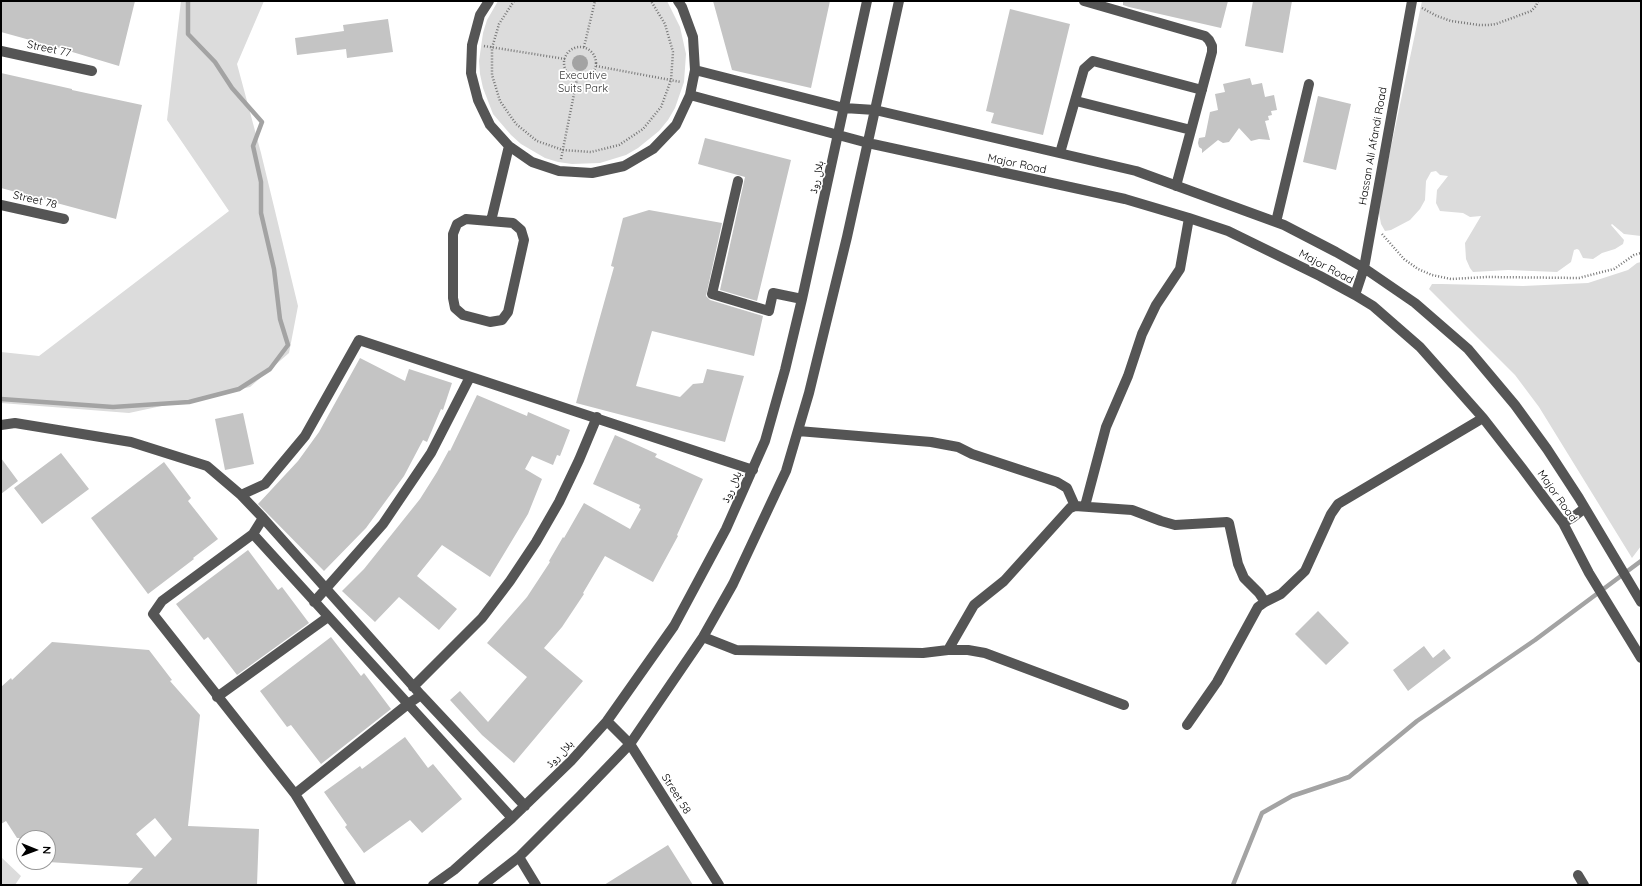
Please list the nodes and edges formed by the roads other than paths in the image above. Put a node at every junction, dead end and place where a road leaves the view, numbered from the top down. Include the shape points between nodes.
1 (489, 1) edge
2 (678, 1) edge
3 (867, 1) edge
4 (899, 1) edge
5 (1084, 1) edge
6 (1412, 1) edge
7 (1, 51) edge
8 (695, 70) junction
9 (92, 71) dead end
10 (1309, 84) dead end
11 (1202, 90) junction
12 (690, 95) junction
13 (1076, 101) junction
14 (844, 108) junction
15 (875, 110) junction
16 (1191, 130) junction
17 (838, 134) junction
18 (868, 143) junction
19 (509, 146) junction
20 (1060, 153) junction
21 (738, 181) dead end
22 (1176, 186) junction
23 (1, 205) edge
24 (1189, 218) junction
25 (64, 219) dead end
26 (491, 221) junction
27 (1276, 222) junction
28 (1364, 268) junction
29 (1354, 295) junction
30 (802, 299) junction
31 (470, 377) junction
32 (597, 417) junction
33 (1483, 418) junction
34 (1, 425) edge
35 (798, 431) junction
36 (752, 470) junction
37 (241, 495) junction
38 (1080, 506) junction
39 (1584, 508) junction
40 (263, 518) junction
41 (1563, 523) junction
42 (253, 534) junction
43 (327, 589) junction
44 (314, 602) junction
45 (1265, 602) junction
46 (1641, 602) edge
47 (328, 617) junction
48 (703, 637) junction
49 (948, 650) junction
50 (1641, 658) edge
51 (413, 687) junction
52 (421, 695) junction
53 (217, 697) junction
54 (408, 704) junction
55 (1124, 705) dead end
56 (607, 721) junction
57 (1187, 725) dead end
58 (630, 744) junction
59 (295, 794) junction
60 (525, 806) junction
61 (512, 818) junction
62 (519, 857) junction
63 (1578, 875) dead end
64 (351, 885) edge
65 (433, 885) edge
66 (483, 885) edge
67 (536, 885) edge
68 (719, 885) edge
69 (1584, 885) edge

1 - 19 street via 480,15 472,45 471,73 478,100 490,125
2 - 8 street via 693,37
3 - 14 street, ہلال روڈ
4 - 15 street
5 - 11 street via 1205,36 1210,40 1212,52
6 - 28 street, Hassan Ali Afandi Road
7 - 9 street, Street 77
8 - 12 street
8 - 14 street, Major Road
10 - 27 street
11 - 13 street via 1093,61 1084,69
11 - 16 street
12 - 17 street, Major Road
12 - 19 street via 676,125 653,149 624,166 592,173 559,171 532,162
13 - 16 street
13 - 20 street
14 - 15 street, Major Road
14 - 17 street, ہلال روڈ
15 - 18 street
15 - 20 street, Major Road
16 - 22 street
17 - 18 street, Major Road
17 - 30 street, ہلال روڈ
18 - 24 street, Major Road via 1125,199
18 - 35 street via 826,328
19 - 26 street
20 - 22 street, Major Road via 1136,172
21 - 30 street via 712,294 769,311 773,293
22 - 27 street, Major Road
23 - 25 street, Street 78
24 - 29 street, Major Road via 1228,231
24 - 38 street via 1180,269 1156,305 1142,334 1128,376 1106,427
26 - 26 street via 513,223 521,230 524,240 508,312 502,320 490,322 462,315 455,308 453,234 457,224 466,219
27 - 28 street, Major Road
28 - 29 street, Hassan Ali Afandi Road
28 - 39 street, Major Road via 1415,303 1468,349 1547,449
29 - 33 street, Major Road via 1373,306 1420,347
30 - 36 street, ہلال روڈ via 767,434
31 - 32 street
31 - 37 street via 359,340 305,436 265,484
31 - 43 street via 431,453 387,517
32 - 36 street
32 - 51 street via 559,502 510,581 482,618
33 - 41 street, Major Road
33 - 45 street via 1338,504 1305,571 1281,594
34 - 37 street via 15,423 131,442 207,466
35 - 38 street via 931,442 958,447 1057,482 1067,488
35 - 48 street via 786,471 733,584
36 - 56 street, ہلال روڈ via 726,529 674,626
37 - 40 street
38 - 45 street via 1132,510 1168,524 1229,523 1238,564 1244,578
38 - 49 street via 1070,508 1004,581 974,605
39 - 41 street
39 - 46 street, Major Road
40 - 42 street
40 - 43 street
41 - 50 street, Major Road via 1589,573
42 - 44 street
42 - 53 street via 162,601 152,614
43 - 44 street
43 - 51 street
44 - 47 street
45 - 57 street via 1253,614 1217,682
47 - 53 street
47 - 54 street
48 - 49 street via 736,650 923,653
48 - 58 street
49 - 55 street via 985,653
51 - 52 street
52 - 54 street
52 - 60 street
53 - 59 street
54 - 59 street
54 - 61 street
56 - 58 street, Street 58
56 - 60 street, ہلال روڈ
58 - 62 street
58 - 68 street, Street 58
59 - 64 street
60 - 61 street, ہلال روڈ
61 - 65 street, ہلال روڈ via 454,870
62 - 66 street
62 - 67 street
63 - 69 street

